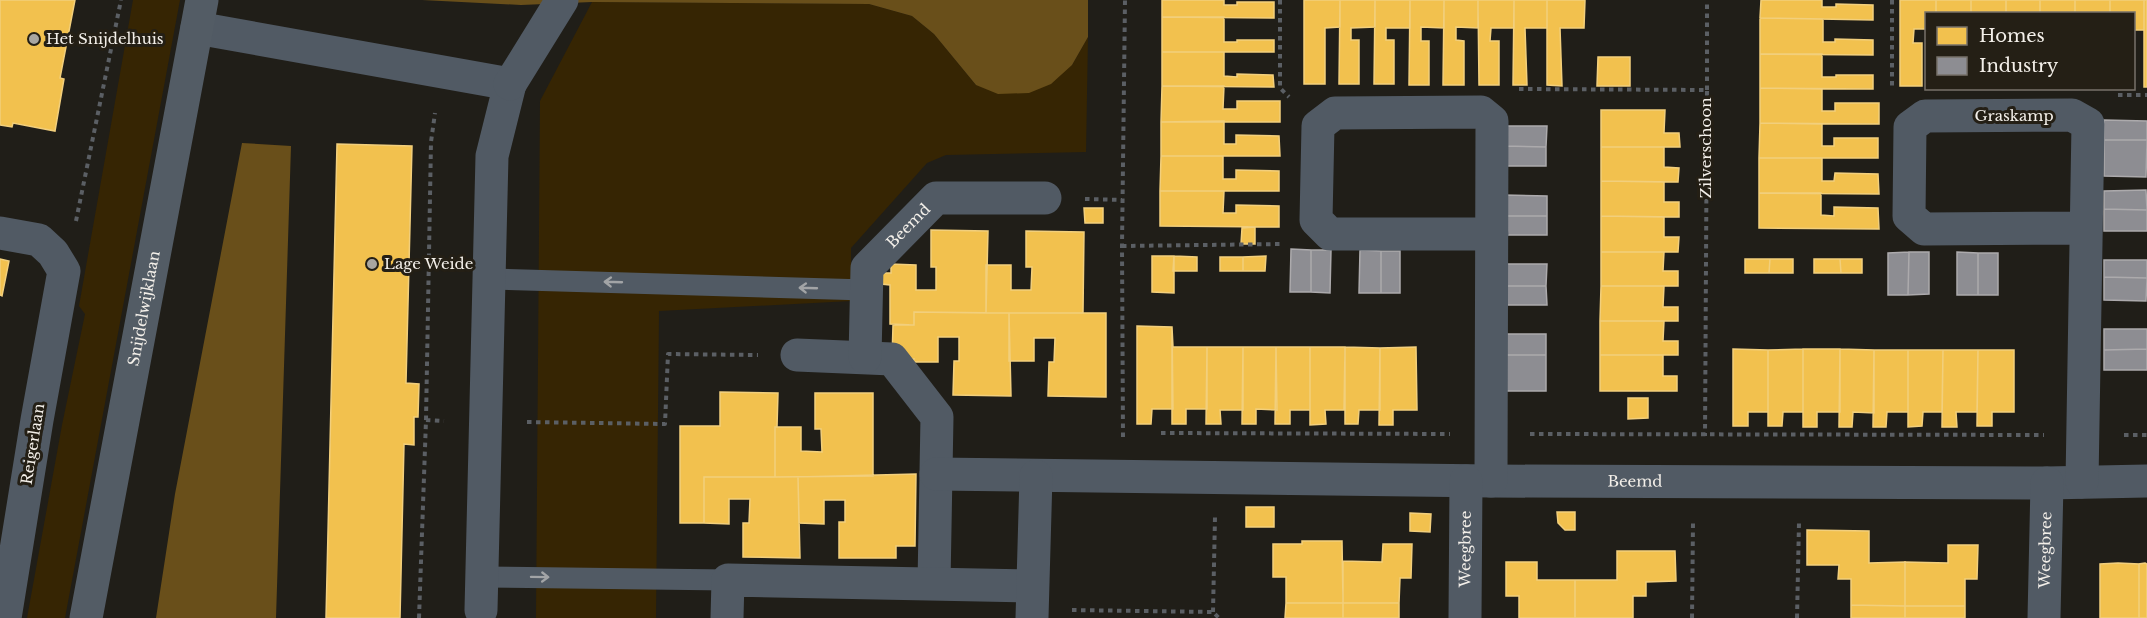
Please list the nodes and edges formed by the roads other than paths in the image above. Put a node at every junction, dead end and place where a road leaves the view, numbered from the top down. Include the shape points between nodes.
1 (556, 9) edge
2 (200, 14) edge
3 (510, 84) junction
4 (1045, 198) dead end
5 (2086, 228) junction
6 (0, 233) edge
7 (1492, 234) junction
8 (489, 279) junction
9 (866, 290) junction
10 (797, 355) road end
11 (865, 357) junction
12 (936, 474) junction
13 (1036, 476) junction
14 (1479, 481) junction
15 (2147, 481) edge
16 (2082, 482) junction
17 (2047, 483) junction
18 (482, 577) junction
19 (728, 579) junction
20 (934, 583) junction
21 (1032, 604) edge
22 (481, 610) dead end
23 (5, 618) edge
24 (86, 618) edge
25 (727, 618) edge
26 (1465, 618) edge
27 (2044, 618) edge

1 - 3 street
2 - 3 street via 442,72
2 - 24 street, Snijdelwijklaan
3 - 8 street via 492,156
4 - 9 street, Beemd via 936,198 867,268
5 - 5 street, Graskamp via 1924,229 1909,216 1910,127 1925,116 2072,116 2088,124
5 - 16 street, Graskamp
6 - 23 street, Reigerlaan via 39,240 64,271
7 - 7 street via 1492,122 1481,112 1335,113 1318,126 1316,220 1330,234
7 - 14 street via 1492,434
9 -> 8 lane
8 - 18 street
9 - 11 street, Beemd
10 - 11 street
11 - 12 street via 892,359 937,417
12 - 13 street, Beemd
12 - 20 street
13 - 14 street, Beemd
13 - 21 street
14 - 17 street, Beemd
14 - 26 street, Weegbree
15 - 16 street, Beemd
16 - 17 street, Beemd
17 - 27 street, Weegbree
18 -> 19 lane
18 - 22 street
19 - 20 street
19 - 25 street
20 - 21 street

